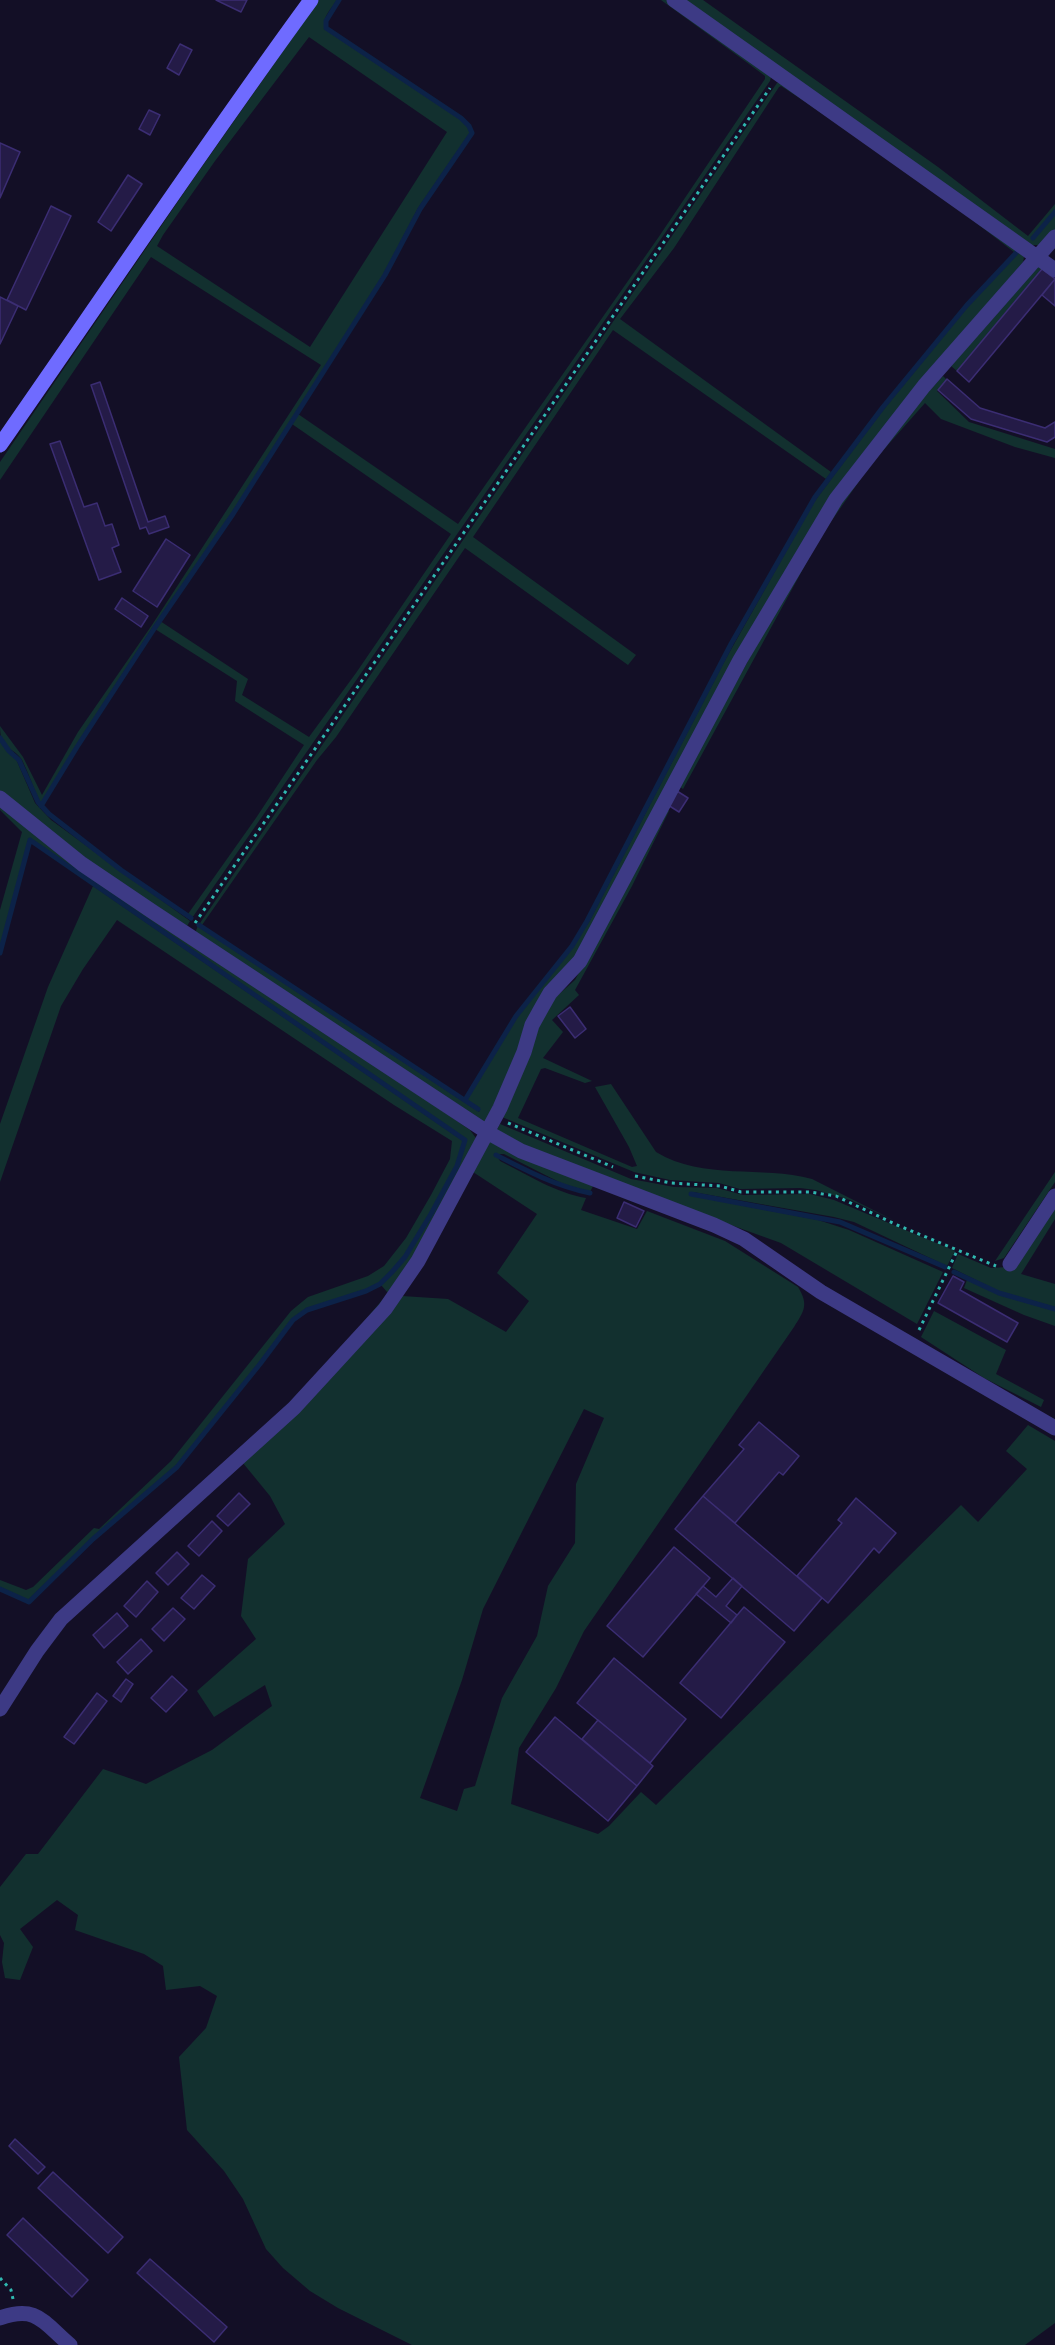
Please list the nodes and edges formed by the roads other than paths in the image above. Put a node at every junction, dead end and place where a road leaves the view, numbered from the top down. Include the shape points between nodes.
1 (311, 0) edge
2 (675, 0) edge
3 (1055, 237) edge
4 (1038, 256) junction
5 (1055, 270) edge
6 (0, 445) edge
7 (0, 798) edge
8 (487, 1132) junction
9 (1055, 1196) edge
10 (1010, 1264) road end
11 (1055, 1428) edge
12 (0, 1709) edge
13 (0, 2318) edge
14 (70, 2345) edge

1 - 6 street via 225,117
2 - 4 street
3 - 4 street
4 - 5 street
4 - 8 street via 924,386 836,499 740,660 580,961 542,1007
7 - 8 street via 82,864
8 - 11 street via 520,1151 744,1239 821,1292
8 - 12 street via 418,1261 385,1309 294,1408 61,1619
9 - 10 street
13 - 14 street via 32,2313

